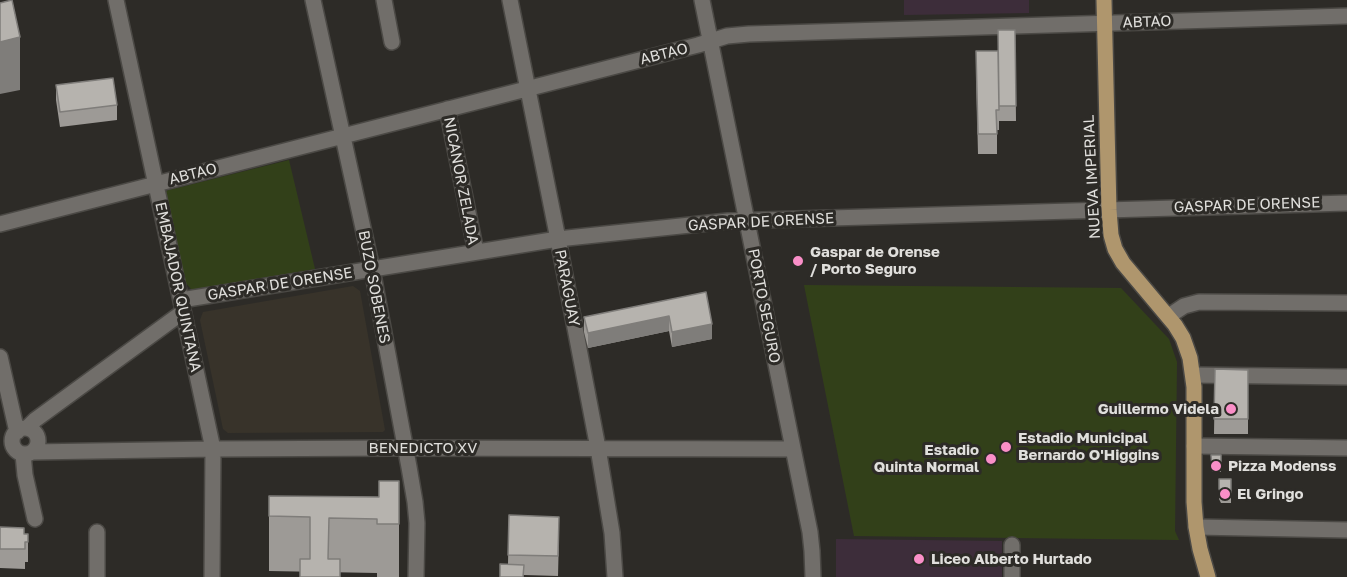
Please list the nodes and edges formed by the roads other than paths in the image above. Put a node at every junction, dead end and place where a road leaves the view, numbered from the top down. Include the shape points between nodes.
1 (116, 0) edge
2 (313, 0) edge
3 (384, 0) edge
4 (510, 0) edge
5 (702, 0) edge
6 (1104, 0) edge
7 (1347, 16) edge
8 (1104, 23) junction
9 (711, 41) junction
10 (392, 42) dead end
11 (528, 89) junction
12 (447, 110) junction
13 (343, 136) junction
14 (155, 183) junction
15 (1347, 202) edge
16 (1109, 210) junction
17 (747, 220) junction
18 (0, 224) edge
19 (558, 239) junction
20 (476, 252) junction
21 (372, 269) junction
22 (1347, 303) edge
23 (182, 306) junction
24 (1169, 316) junction
25 (0, 357) edge
26 (1193, 375) junction
27 (1347, 377) edge
28 (22, 430) junction
29 (1194, 446) junction
30 (405, 448) junction
31 (598, 448) junction
32 (1347, 448) edge
33 (22, 449) edge
34 (213, 449) junction
35 (793, 449) junction
36 (35, 519) dead end
37 (1196, 526) junction
38 (1347, 530) edge
39 (97, 532) dead end
40 (1012, 545) dead end
41 (97, 577) edge
42 (212, 577) edge
43 (416, 577) edge
44 (615, 577) edge
45 (813, 577) edge
46 (1012, 577) edge
47 (1208, 577) edge

1 - 14 street, EMBAJADOR QUINTANA
2 - 13 street, BUZO SOBENES
3 - 10 street
4 - 11 street, PARAGUAY
5 - 9 street, PORTO SEGURO
6 - 8 main road, NUEVA IMPERIAL
7 - 8 street, ABTAO
8 - 9 street, ABTAO via 749,33
8 - 16 main road, NUEVA IMPERIAL
9 - 11 street, ABTAO
9 - 17 street, PORTO SEGURO
11 - 12 street, ABTAO
11 - 19 street, PARAGUAY
12 - 13 street, ABTAO
12 - 20 street, NICANOR ZELADA
13 - 14 street, ABTAO
13 - 21 street, BUZO SOBENES
14 - 18 street, ABTAO
14 - 23 street, EMBAJADOR QUINTANA
15 - 16 street, GASPAR DE ORENSE
16 - 17 street, GASPAR DE ORENSE
16 - 24 main road, NUEVA IMPERIAL via 1118,256
17 - 19 street, GASPAR DE ORENSE
17 - 35 street, PORTO SEGURO
19 - 20 street, GASPAR DE ORENSE
19 - 31 street, PARAGUAY
20 - 21 street, GASPAR DE ORENSE
21 - 23 street, GASPAR DE ORENSE
21 - 30 street, BUZO SOBENES
22 - 24 street via 1198,302
23 - 28 street, GASPAR DE ORENSE
23 - 34 street, EMBAJADOR QUINTANA
24 - 26 main road, NUEVA IMPERIAL via 1186,345
25 - 28 street
26 - 27 street
26 - 29 main road, NUEVA IMPERIAL
28 - 33 street via 13,440
28 - 33 street via 33,431
29 - 32 street
29 - 37 main road, NUEVA IMPERIAL
30 - 31 street, BENEDICTO XV
30 - 34 street, BENEDICTO XV
30 - 43 street, BUZO SOBENES via 416,513
31 - 35 street, BENEDICTO XV
31 - 44 street, PARAGUAY
33 - 34 street, BENEDICTO XV
33 - 36 street
34 - 42 street, EMBAJADOR QUINTANA
35 - 45 street, PORTO SEGURO via 811,542
37 - 38 street
37 - 47 main road, NUEVA IMPERIAL
39 - 41 street
40 - 46 street

